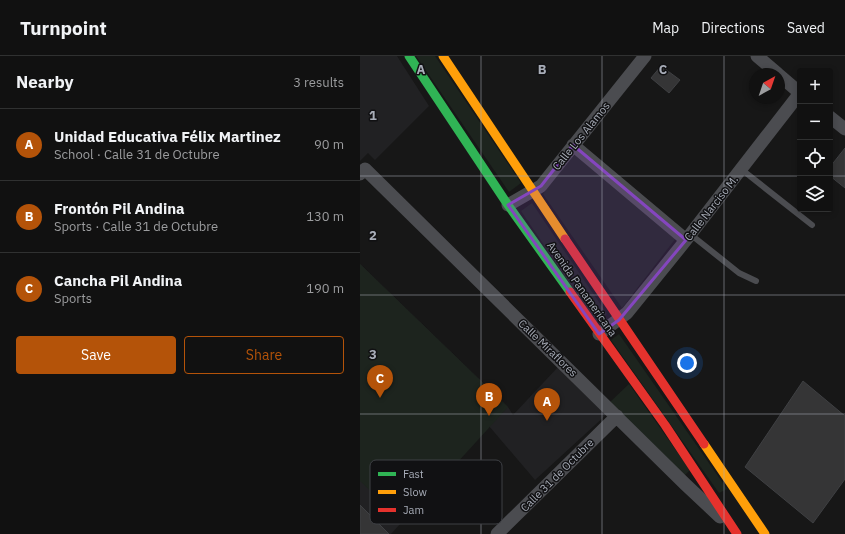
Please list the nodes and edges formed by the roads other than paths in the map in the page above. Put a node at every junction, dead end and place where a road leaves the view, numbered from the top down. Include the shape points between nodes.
1 (409, 56) edge
2 (443, 56) edge
3 (645, 56) edge
4 (757, 56) edge
5 (771, 68) edge
6 (785, 80) edge
7 (797, 90) edge
8 (797, 97) edge
9 (833, 119) edge
10 (845, 129) edge
11 (574, 145) junction
12 (741, 169) junction
13 (360, 174) edge
14 (532, 192) junction
15 (508, 205) junction
16 (812, 225) dead end
17 (688, 237) junction
18 (756, 281) dead end
19 (619, 320) junction
20 (599, 334) junction
21 (617, 416) junction
22 (754, 518) junction
23 (736, 533) edge
24 (497, 534) edge
25 (765, 534) edge

1 - 15 main road, Avenida Panamericana
2 - 14 main road, Avenida Panamericana
3 - 11 street, Calle Los Alamos
4 - 5 street
6 - 7 street
8 - 12 street, Calle Narciso M.
9 - 10 street
11 - 14 street, Calle Los Alamos via 541,186
11 - 17 street
12 - 16 lane
12 - 17 street, Calle Narciso M.
13 - 21 street, Calle Miraflores via 365,169
14 - 15 street, Calle Los Alamos
14 - 19 main road, Avenida Panamericana
15 - 20 main road, Avenida Panamericana
17 - 18 lane via 739,273
17 - 19 street, Calle Narciso M.
19 - 20 street, Calle Narciso M.
19 - 22 main road, Avenida Panamericana
20 - 23 main road, Avenida Panamericana via 665,425
21 - 23 street, Calle Miraflores
21 - 24 street, Calle 31 de Octubre
22 - 23 street
22 - 25 main road, Avenida Panamericana

